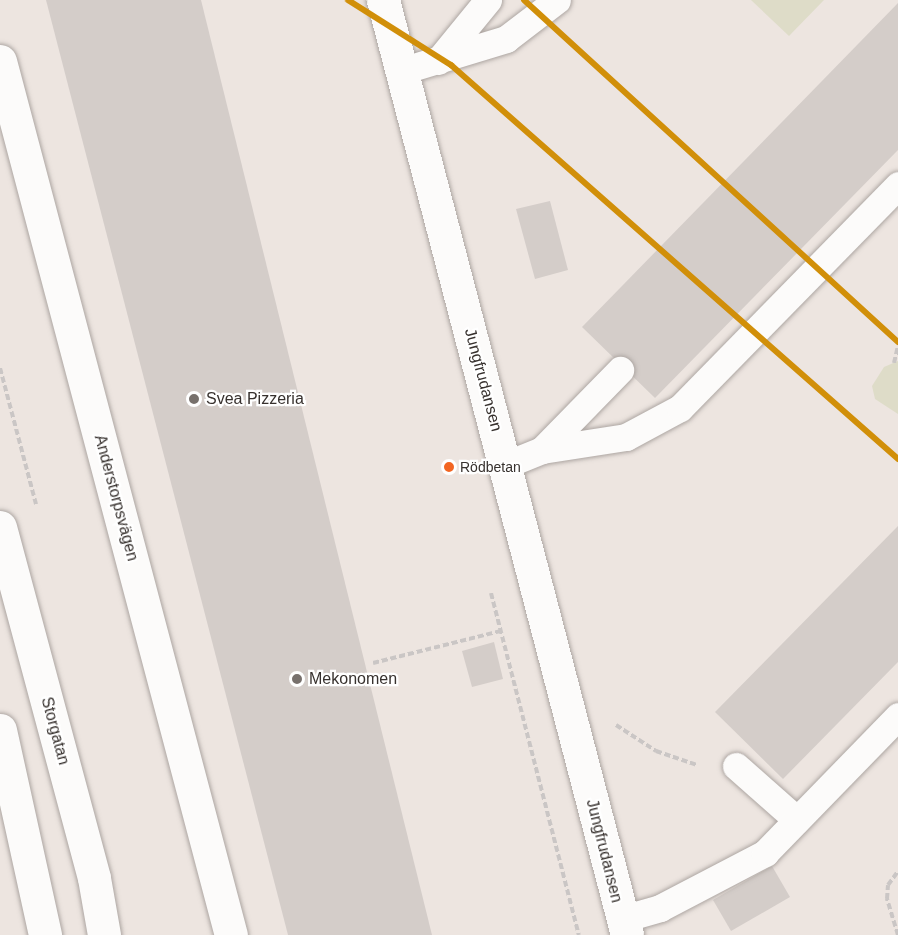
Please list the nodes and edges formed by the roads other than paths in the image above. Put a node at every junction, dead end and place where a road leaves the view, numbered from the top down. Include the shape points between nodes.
1 (383, 0) edge
2 (488, 0) edge
3 (557, 0) edge
4 (0, 60) edge
5 (438, 61) junction
6 (402, 71) junction
7 (895, 196) edge
8 (620, 370) dead end
9 (542, 450) junction
10 (505, 465) junction
11 (0, 527) edge
12 (898, 716) edge
13 (0, 730) edge
14 (736, 766) road end
15 (797, 820) junction
16 (624, 927) edge
17 (45, 935) edge
18 (104, 935) edge
19 (231, 935) edge

1 - 6 street, Jungfrudansen
2 - 5 lane
3 - 5 lane via 506,39
4 - 19 street, Anderstorpsvägen
5 - 6 lane
6 - 10 street, Jungfrudansen
7 - 9 lane via 680,408 626,437
8 - 9 lane
9 - 10 lane
10 - 16 street, Jungfrudansen
11 - 18 street, Storgatan via 94,878
12 - 15 lane
13 - 17 street
14 - 15 lane
15 - 16 lane via 765,853

